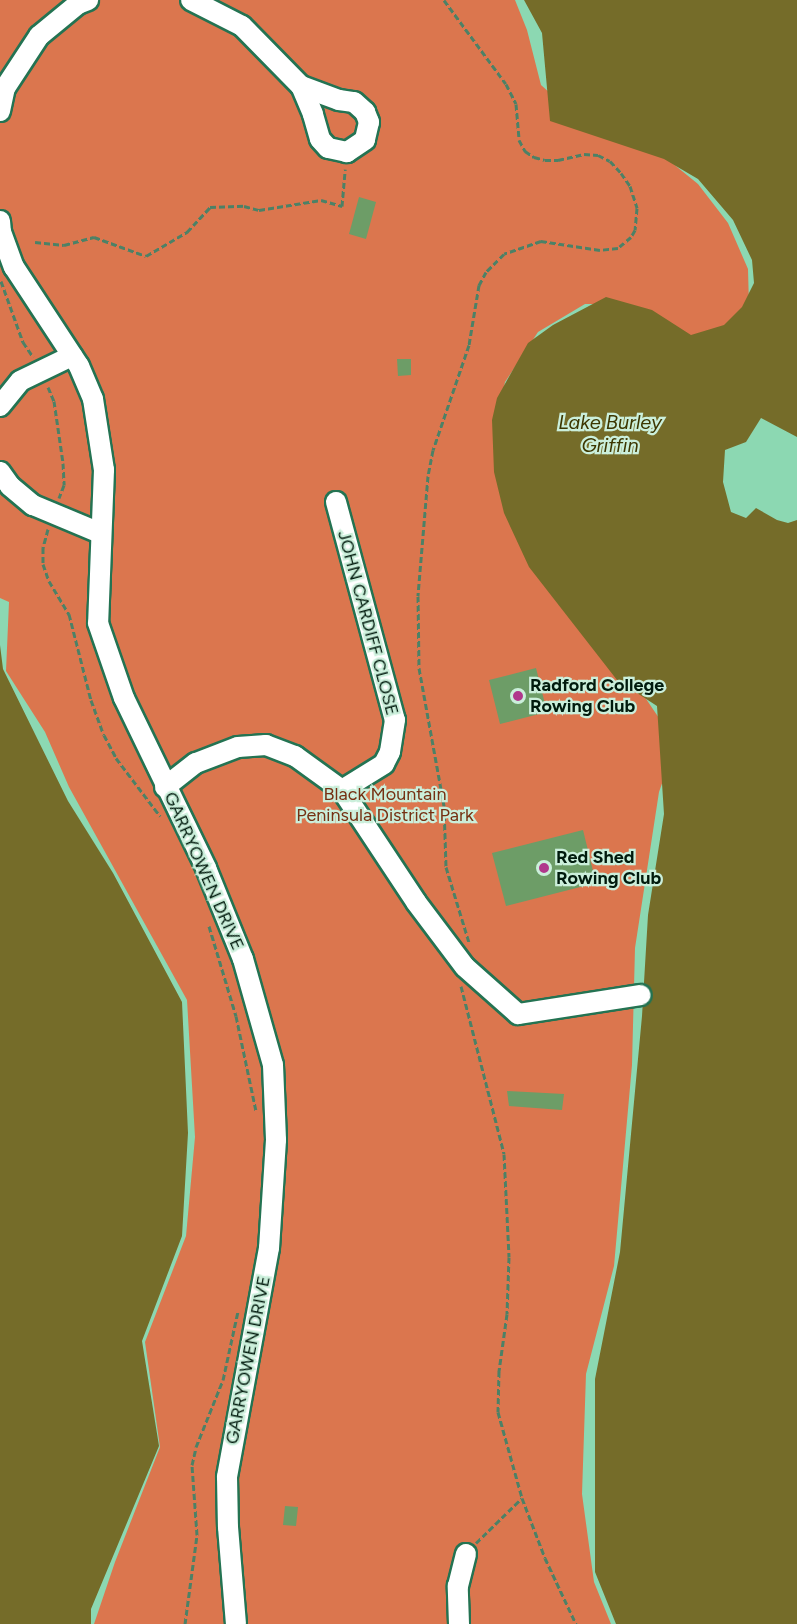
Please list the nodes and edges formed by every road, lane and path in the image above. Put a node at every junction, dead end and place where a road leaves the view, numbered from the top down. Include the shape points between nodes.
1 (88, 0) edge
2 (191, 0) edge
3 (444, 0) edge
4 (302, 86) junction
5 (0, 111) edge
6 (347, 152) junction
7 (0, 220) edge
8 (35, 242) dead end
9 (0, 279) edge
10 (72, 356) junction
11 (41, 369) junction
12 (0, 406) edge
13 (0, 472) edge
14 (336, 502) dead end
15 (52, 514) junction
16 (100, 533) junction
17 (165, 787) junction
18 (342, 790) junction
19 (162, 819) dead end
20 (208, 920) dead end
21 (465, 967) junction
22 (641, 995) dead end
23 (256, 1113) dead end
24 (241, 1301) dead end
25 (522, 1498) junction
26 (466, 1554) joint
27 (185, 1624) edge
28 (236, 1624) edge
29 (459, 1624) edge
30 (576, 1624) edge

1 - 5 street via 39,36 5,87
2 - 4 street via 242,26
3 - 21 path via 506,84 516,104 519,140 525,151 545,160 598,154 621,173 637,208 635,230 618,248 600,250 541,242 504,254 486,272 478,285 469,345 433,450 418,596 419,668 444,806 446,867 472,958
4 - 6 street via 320,139 328,148
4 - 6 street via 354,102 365,112 369,122 365,140
6 - 8 path via 342,206 321,200 259,210 244,206 210,207 187,232 146,256 94,237 64,245
7 - 10 street, GARRYOWEN DRIVE via 14,267
9 - 11 path via 23,342
10 - 11 street
10 - 16 street, GARRYOWEN DRIVE via 93,399 99,435 104,470
11 - 12 street via 20,381
11 - 15 path via 54,401 63,463 64,485
13 - 15 street via 33,505
14 - 18 street, JOHN CARDIFF CLOSE via 395,720 384,764
15 - 16 street
15 - 19 path via 43,564 72,623 101,726 116,758
16 - 17 street, GARRYOWEN DRIVE via 98,623 124,698
17 - 18 street via 196,763 238,747 266,745 295,756
17 - 28 street, GARRYOWEN DRIVE via 206,867 243,959 273,1065 276,1140 269,1248 227,1478
18 - 21 street via 416,902
20 - 23 path via 236,1016
21 - 22 street via 518,1014
21 - 25 path via 458,972 504,1154 509,1269 498,1412
24 - 27 path via 223,1380 192,1465 197,1535
25 - 26 path
25 - 30 path
26 - 29 street via 458,1586

